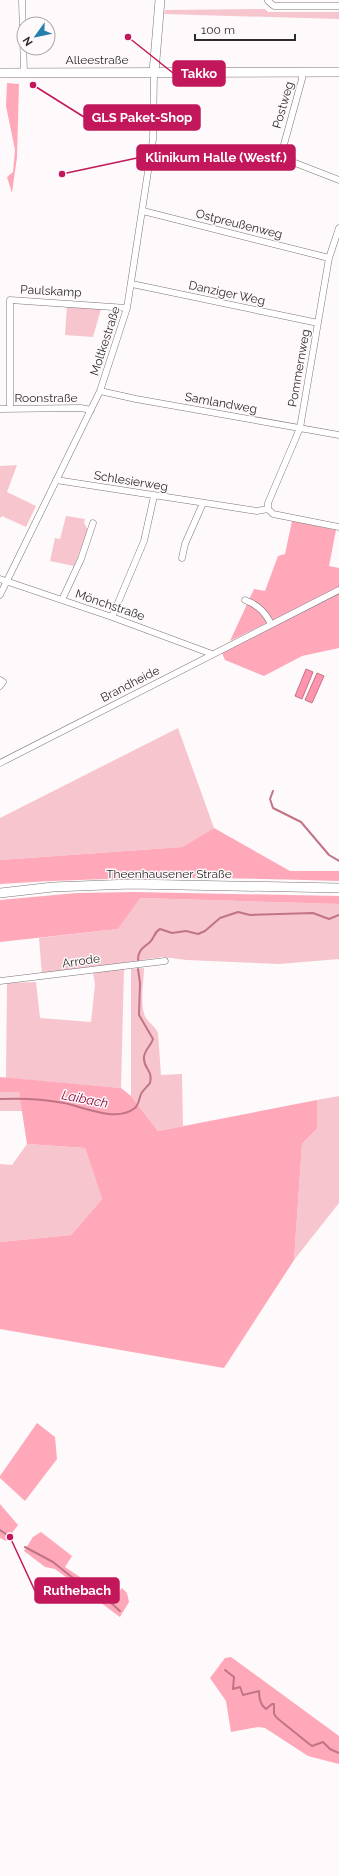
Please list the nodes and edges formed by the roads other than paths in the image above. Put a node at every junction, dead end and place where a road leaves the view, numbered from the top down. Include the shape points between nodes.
1 (22, 0) edge
2 (160, 0) edge
3 (268, 1) dead end
4 (312, 3) edge
5 (339, 6) edge
6 (24, 72) junction
7 (154, 72) junction
8 (302, 72) junction
9 (339, 72) edge
10 (0, 73) edge
11 (339, 180) edge
12 (143, 211) junction
13 (339, 228) edge
14 (329, 258) junction
15 (132, 284) junction
16 (127, 308) junction
17 (318, 323) junction
18 (100, 391) junction
19 (0, 409) edge
20 (10, 409) junction
21 (91, 410) junction
22 (300, 428) junction
23 (339, 435) edge
24 (56, 480) junction
25 (154, 496) junction
26 (203, 503) junction
27 (268, 509) junction
28 (93, 524) dead end
29 (339, 527) edge
30 (182, 558) dead end
31 (0, 579) edge
32 (8, 581) junction
33 (339, 590) edge
34 (0, 595) edge
35 (62, 600) junction
36 (245, 600) dead end
37 (112, 617) junction
38 (271, 624) junction
39 (212, 654) junction
40 (0, 680) edge
41 (0, 686) edge
42 (0, 763) edge
43 (339, 888) edge
44 (0, 893) edge
45 (165, 961) dead end
46 (0, 982) edge

1 - 6 street
2 - 7 street
3 - 4 street via 274,6
4 - 5 street
6 - 7 street, Alleestraße
6 - 10 street, Alleestraße
7 - 8 street, Alleestraße
7 - 12 street, Moltkestraße via 153,139
8 - 9 street, Alleestraße
8 - 11 street, Postweg via 283,148 284,155 290,161
12 - 14 street, Ostpreußenweg
12 - 15 street, Moltkestraße
13 - 14 street, Pommernweg
14 - 17 street, Pommernweg
15 - 16 street, Moltkestraße
15 - 17 street, Danziger Weg
16 - 18 street, Moltkestraße
16 - 20 street, Paulskamp via 10,300
17 - 22 street, Pommernweg
18 - 21 street, Moltkestraße
18 - 22 street, Samlandweg
19 - 20 street, Roonstraße
20 - 21 street, Roonstraße
21 - 24 street, Moltkestraße
22 - 23 street, Samlandweg
22 - 27 street, Pommernweg via 268,503
24 - 25 street, Schlesierweg
24 - 32 street, Moltkestraße
25 - 26 street, Schlesierweg
25 - 37 street via 144,541
26 - 27 street, Schlesierweg via 257,511
26 - 30 street via 185,544
27 - 29 street, Schlesierweg via 273,514
28 - 35 street via 81,559
31 - 32 street, Mönchstraße
32 - 34 street, Moltkestraße
32 - 35 street, Mönchstraße
33 - 38 street, Brandheide
35 - 37 street, Mönchstraße
36 - 38 street via 259,607
37 - 39 street, Mönchstraße
38 - 39 street, Brandheide
39 - 42 street, Brandheide
40 - 41 street via 3,682
43 - 44 street, Theenhausener Straße via 131,884 52,887
45 - 46 street, Arrode

